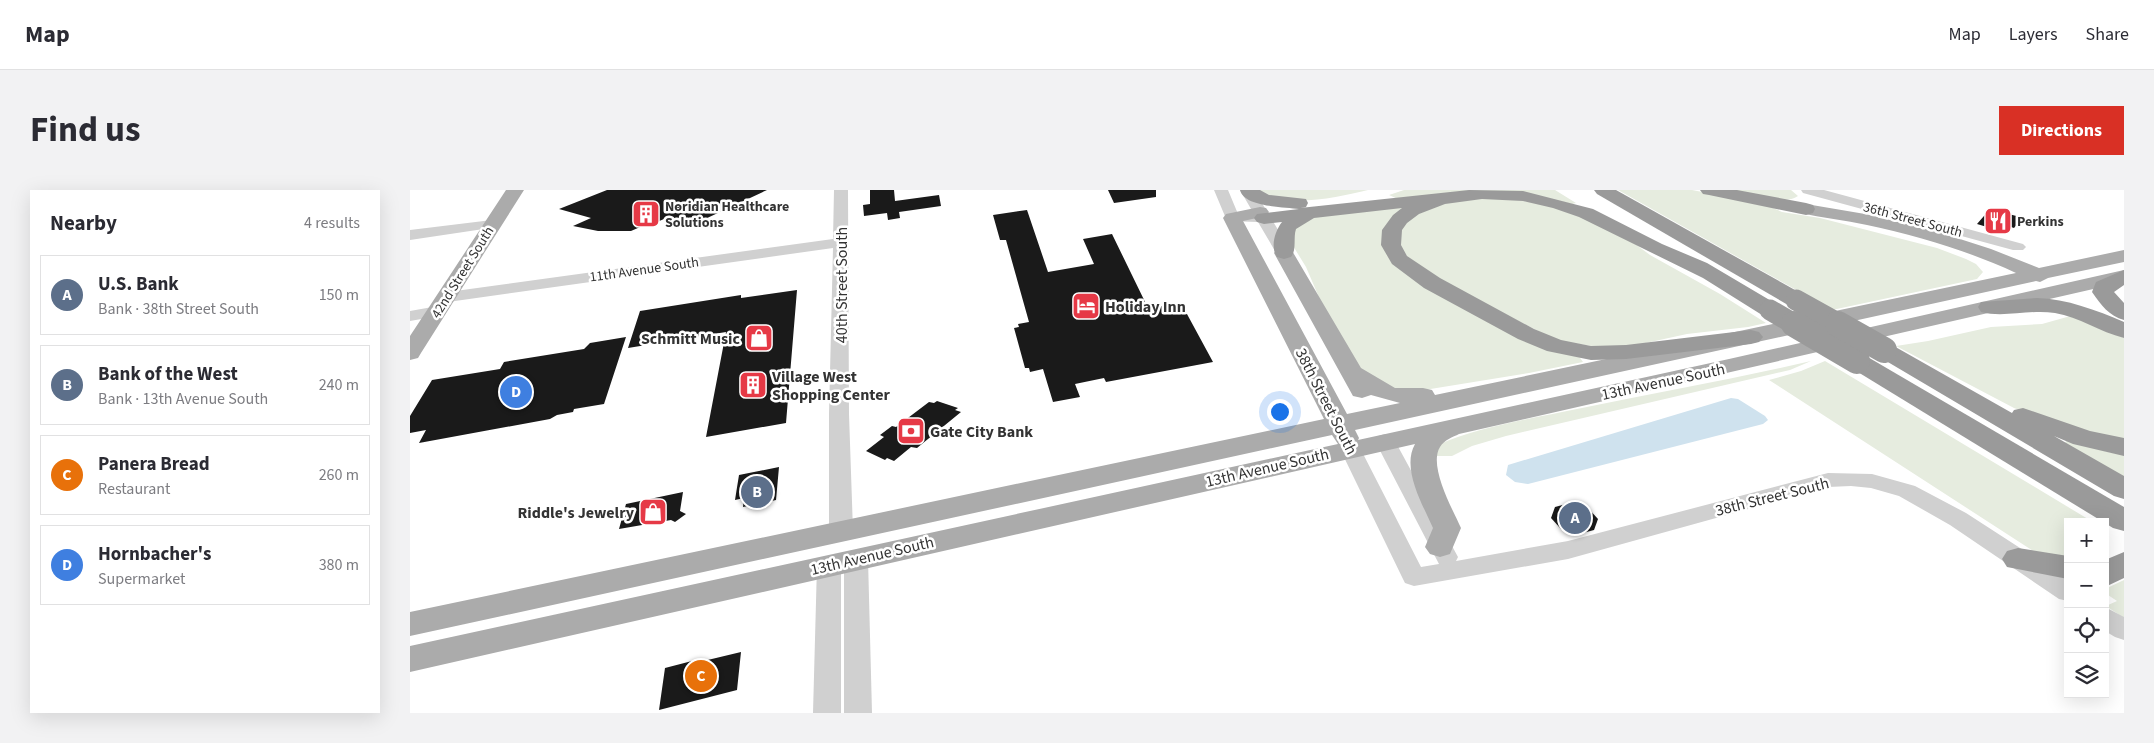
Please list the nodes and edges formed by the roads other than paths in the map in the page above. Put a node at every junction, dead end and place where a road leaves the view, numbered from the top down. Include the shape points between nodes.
1 (515, 190) edge
2 (841, 190) edge
3 (1221, 190) edge
4 (1247, 190) edge
5 (1394, 190) edge
6 (1573, 190) edge
7 (1603, 190) edge
8 (1709, 190) edge
9 (1443, 198) junction
10 (1818, 200) edge
11 (1333, 203) junction
12 (1310, 213) junction
13 (1262, 215) junction
14 (1232, 218) junction
15 (492, 224) junction
16 (410, 234) edge
17 (841, 242) junction
18 (1934, 243) junction
19 (2018, 247) dead end
20 (1284, 253) junction
21 (2124, 256) edge
22 (1716, 276) junction
23 (2032, 276) junction
24 (2124, 276) edge
25 (2061, 290) junction
26 (1983, 297) junction
27 (443, 304) junction
28 (2124, 314) edge
29 (410, 316) edge
30 (2124, 318) edge
31 (2124, 331) edge
32 (1751, 337) junction
33 (412, 348) edge
34 (1892, 355) junction
35 (1587, 372) junction
36 (1355, 374) junction
37 (1374, 416) junction
38 (1340, 423) junction
39 (1462, 424) junction
40 (1385, 441) junction
41 (2124, 447) edge
42 (1351, 449) junction
43 (1148, 464) junction
44 (2122, 488) edge
45 (2124, 521) edge
46 (841, 530) junction
47 (1440, 547) junction
48 (2018, 559) junction
49 (842, 562) junction
50 (2124, 562) edge
51 (2109, 565) edge
52 (2064, 567) edge
53 (1452, 570) junction
54 (2109, 572) edge
55 (2064, 589) edge
56 (2109, 620) edge
57 (410, 624) edge
58 (539, 630) junction
59 (2124, 630) edge
60 (410, 659) edge
61 (827, 713) edge
62 (858, 713) edge

1 - 15 main road, 42nd Street South
2 - 17 street, 40th Street South
3 - 14 street, 38th Street South
4 - 11 highway via 1265,200
4 - 13 street, 38th Street South
5 - 11 highway
6 - 22 highway
7 - 34 highway, bridge
8 - 10 highway
9 - 12 highway
9 - 22 highway via 1482,194 1523,196 1558,204 1586,213
9 - 32 highway via 1412,210 1392,230 1390,245 1399,260 1432,283 1526,334 1555,346 1591,353
10 - 18 main road via 1814,213
10 - 19 street, 36th Street South
10 - 23 main road via 2001,260
11 - 13 highway
12 - 13 highway
12 - 20 highway via 1286,227 1283,233
13 - 14 main road
13 - 20 street, 38th Street South
14 - 38 main road, 38th Street South
15 - 16 street
15 - 27 main road, 42nd Street South
17 - 27 street, 11th Avenue South
17 - 46 street, 40th Street South
18 - 23 main road
18 - 26 main road via 1984,265 1990,271
20 - 36 main road, 38th Street South
21 - 23 main road, 13th Avenue South
22 - 45 highway, bridge
23 - 25 main road
23 - 26 main road, 13th Avenue South
24 - 25 main road, 13th Avenue South
24 - 28 highway via 2104,287 2103,292
25 - 26 main road, 13th Avenue South
25 - 30 highway
26 - 31 highway via 2068,309
26 - 32 main road, 13th Avenue South
26 - 39 main road, 13th Avenue South
27 - 29 street, 11th Avenue South
27 - 33 main road, 42nd Street South
32 - 35 main road, 13th Avenue South
34 - 41 highway via 2025,417 2083,438
34 - 44 highway
35 - 36 main road via 1406,397 1378,391
35 - 37 main road, 13th Avenue South
36 - 37 main road, 38th Street South
37 - 38 main road, 13th Avenue South
37 - 40 main road, 38th Street South
38 - 42 main road, 38th Street South
38 - 43 main road, 13th Avenue South
39 - 40 main road, 13th Avenue South
39 - 47 main road via 1430,440 1423,458 1426,475 1447,528
40 - 42 main road, 13th Avenue South
40 - 47 street, 38th Street South
42 - 49 main road, 13th Avenue South
42 - 53 street, 38th Street South via 1414,577
43 - 46 main road, 13th Avenue South
43 - 49 main road via 981,518 859,546 847,551
46 - 57 main road, 13th Avenue South
46 - 58 main road via 841,540 822,552 702,580
47 - 53 street, 38th Street South
48 - 52 highway
48 - 53 street, 38th Street South via 1958,519 1907,491 1851,478 1828,480 1568,550
48 - 55 street, 38th Street South
49 - 58 main road, 13th Avenue South
49 - 61 street
49 - 62 street
50 - 51 highway
50 - 54 highway
56 - 59 street
58 - 60 main road, 13th Avenue South

